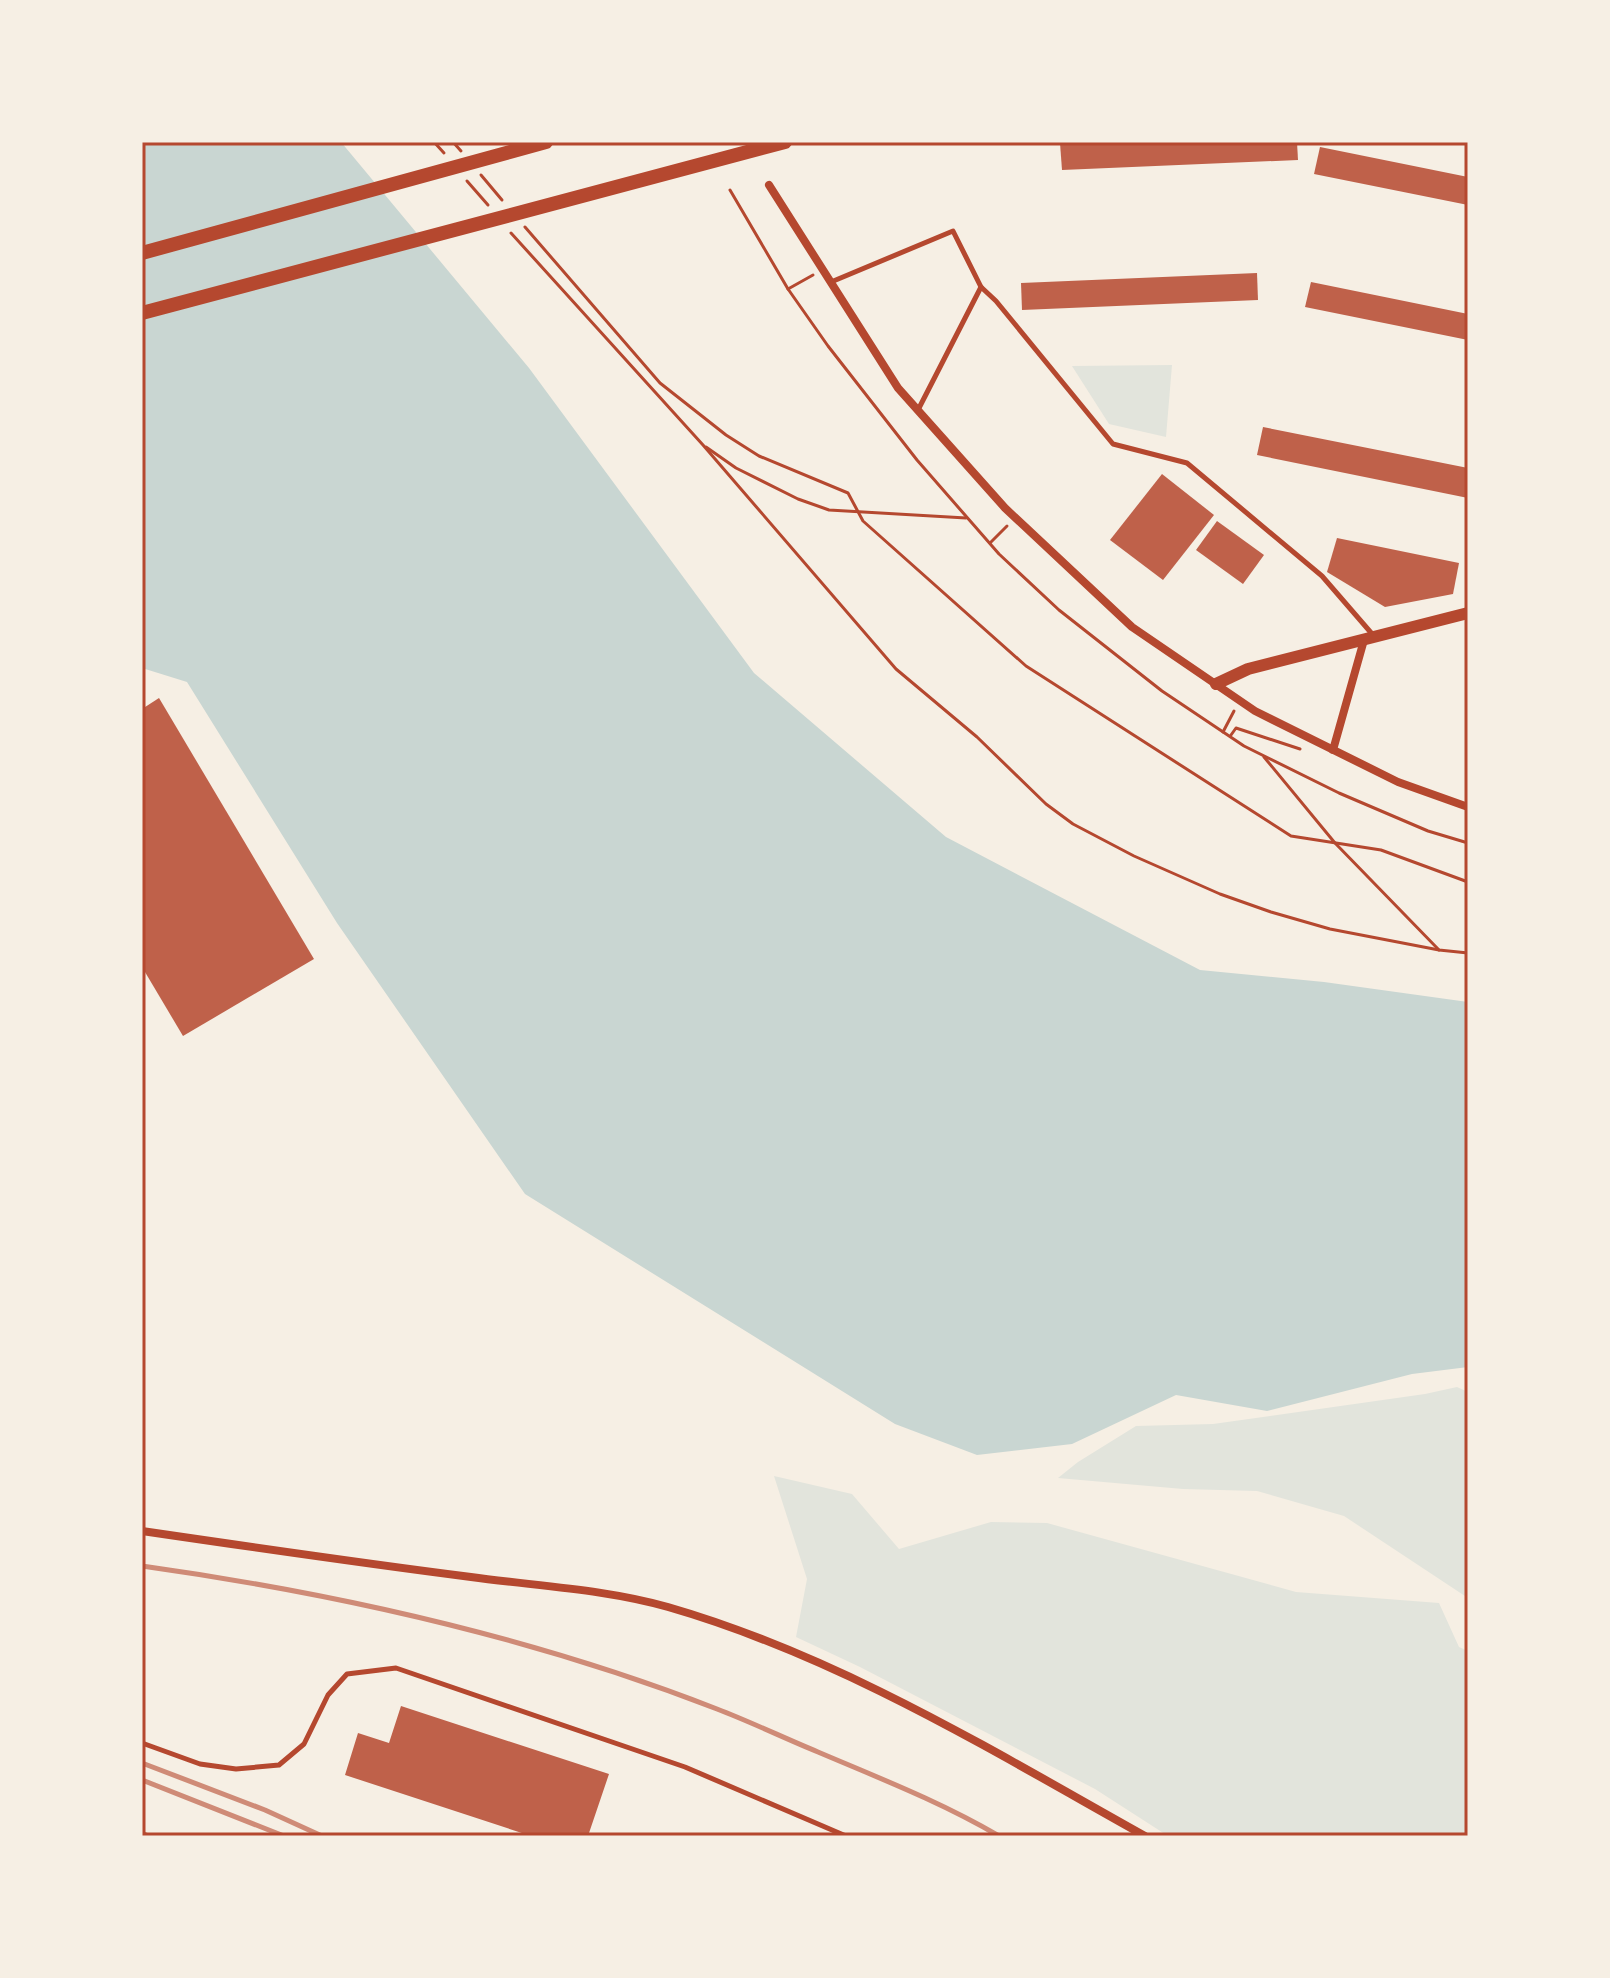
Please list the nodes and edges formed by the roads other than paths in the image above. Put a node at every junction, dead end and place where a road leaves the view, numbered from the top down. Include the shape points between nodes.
1 (546, 142) edge
2 (785, 142) edge
3 (769, 185) dead end
4 (142, 253) edge
5 (831, 282) junction
6 (981, 287) junction
7 (142, 313) edge
8 (918, 410) junction
9 (1468, 613) edge
10 (1369, 639) junction
11 (1216, 684) junction
12 (1333, 750) junction
13 (1468, 807) edge
14 (142, 1531) edge
15 (142, 1743) edge
16 (846, 1836) edge
17 (1145, 1836) edge

1 - 4 main road
2 - 7 main road
3 - 5 street
5 - 6 lane via 953,231
5 - 8 street via 898,388
6 - 8 lane
6 - 10 lane via 1113,444 1187,463 1322,576
8 - 11 street via 1015,517 1132,627
9 - 10 street
10 - 11 street via 1248,669
10 - 12 street
11 - 12 street
12 - 13 street via 1398,782
14 - 17 street via 612,1596 677,1610 844,1674
15 - 16 lane via 200,1764 236,1769 279,1765 304,1744 328,1695 347,1674 396,1668 685,1767

